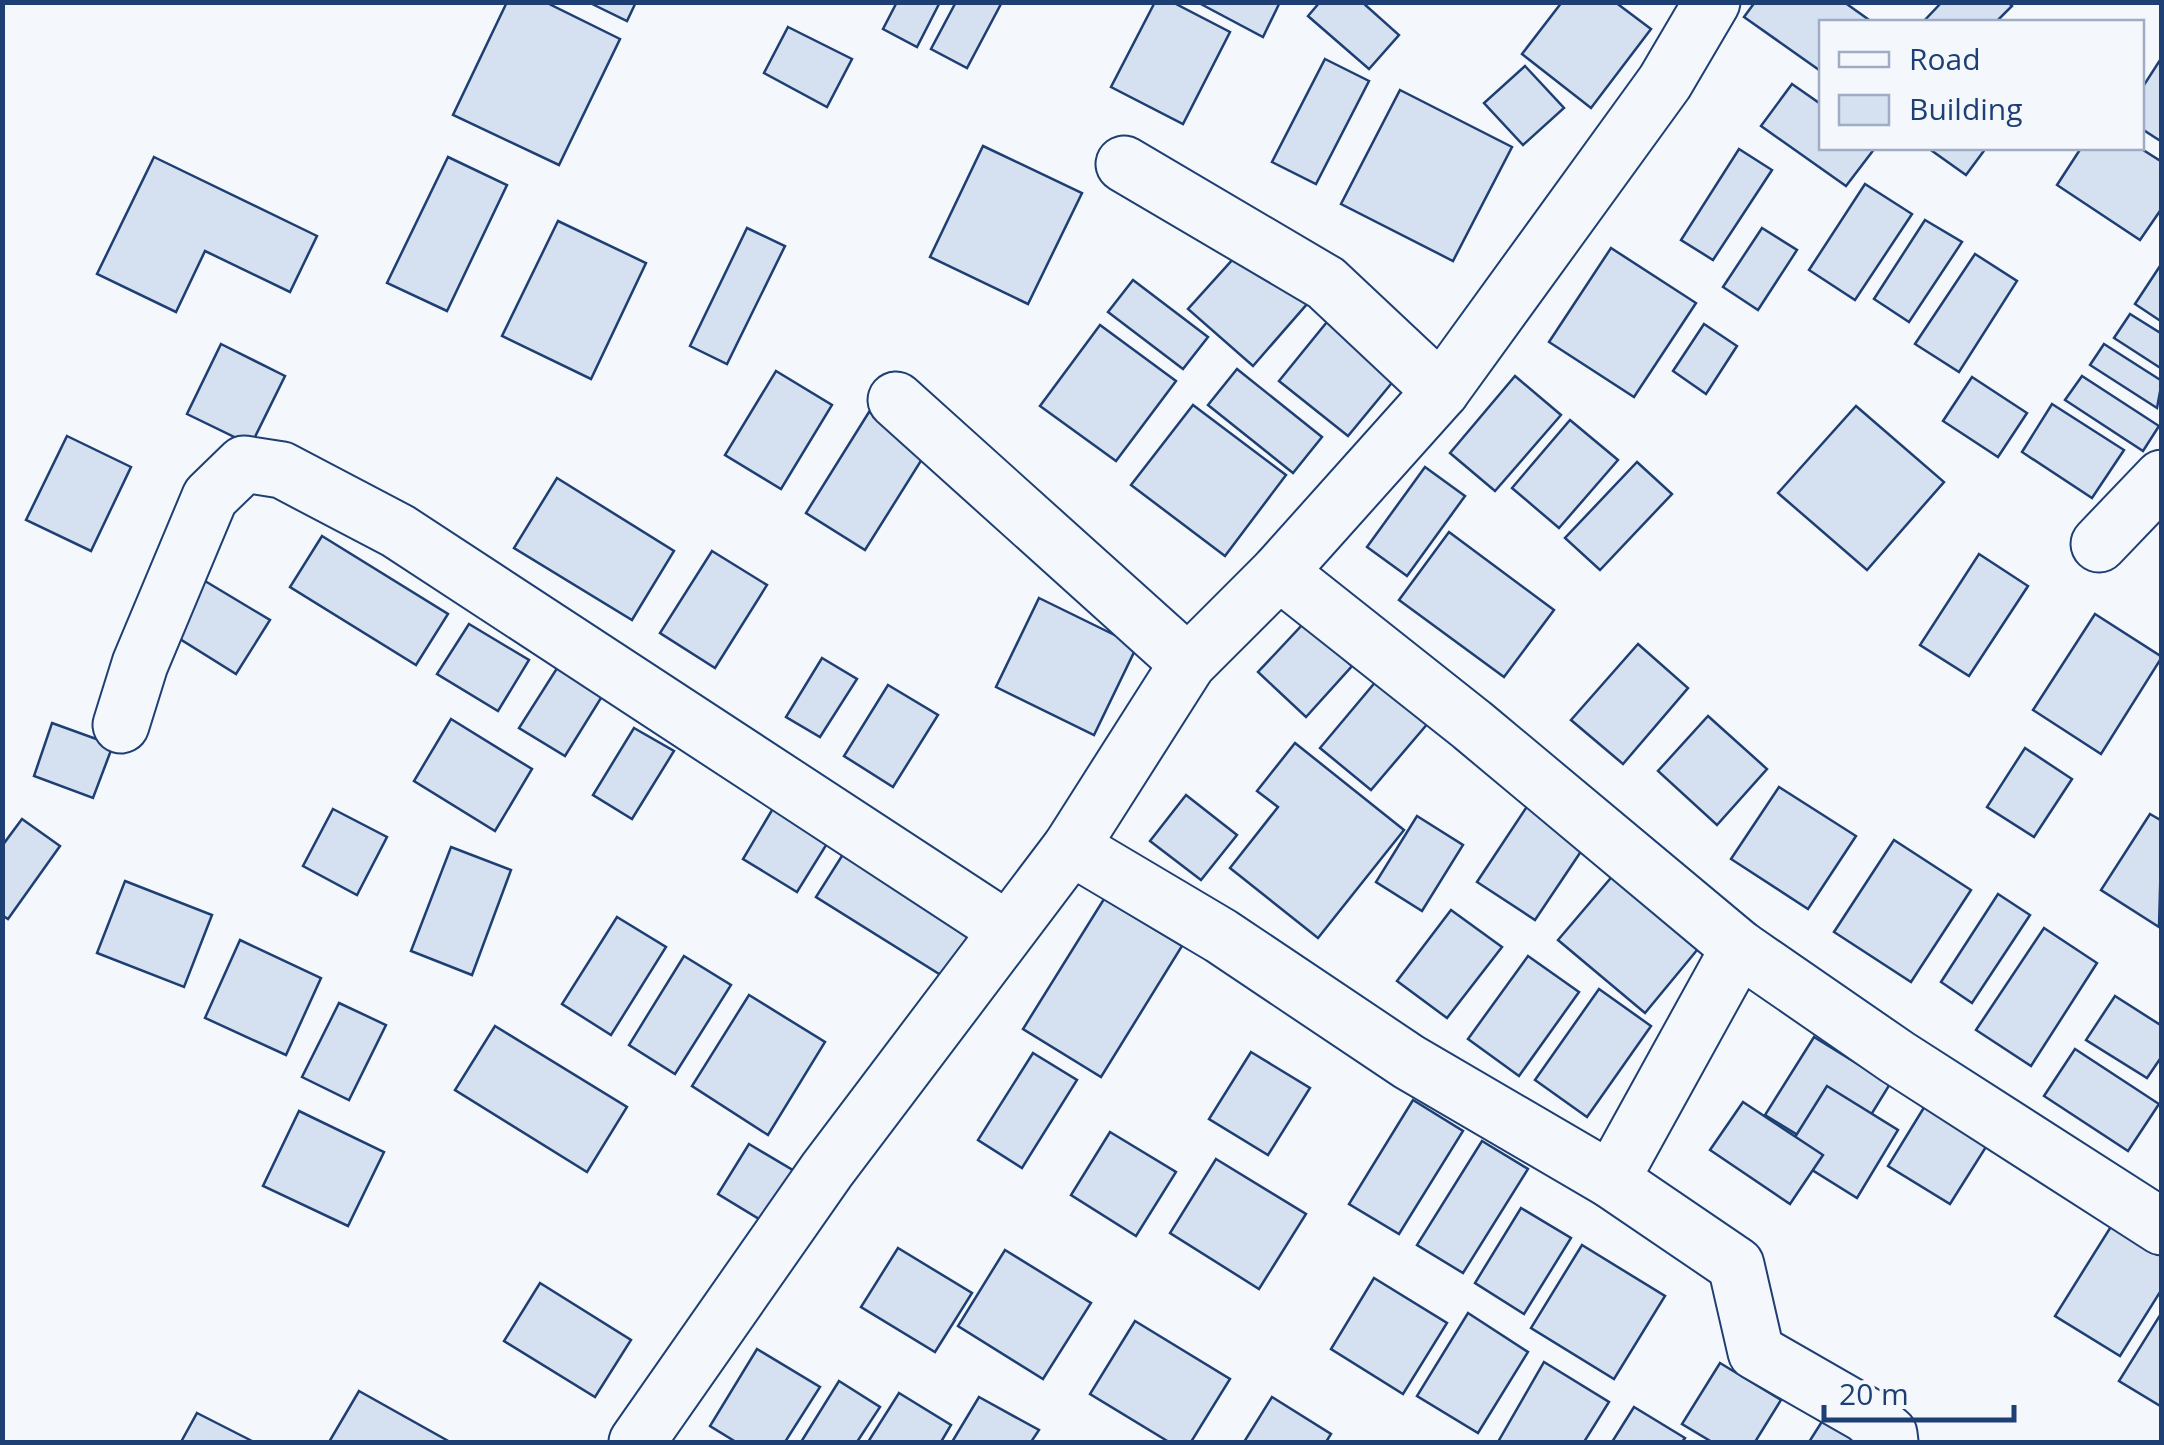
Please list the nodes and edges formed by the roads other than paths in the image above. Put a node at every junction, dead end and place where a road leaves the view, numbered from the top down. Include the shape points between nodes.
1 (1698, 7) edge
2 (1124, 164) dead end
3 (1441, 391) junction
4 (896, 400) dead end
5 (2162, 478) edge
6 (2099, 544) dead end
7 (1279, 572) junction
8 (1188, 663) junction
9 (121, 726) dead end
10 (1071, 846) junction
11 (1006, 929) junction
12 (1738, 948) junction
13 (1610, 1180) junction
14 (2162, 1227) edge
15 (637, 1442) edge
16 (1890, 1442) edge

1 - 3 street via 1666,82
2 - 3 street via 1326,283
3 - 7 street
4 - 8 street
5 - 6 street
7 - 8 street
7 - 12 street
8 - 10 street
9 - 11 street via 210,497 244,464 282,470 398,531
10 - 11 street
10 - 13 street via 1409,1062
11 - 15 street
12 - 13 street
12 - 14 street
13 - 16 street via 1736,1266 1756,1352 1866,1415

